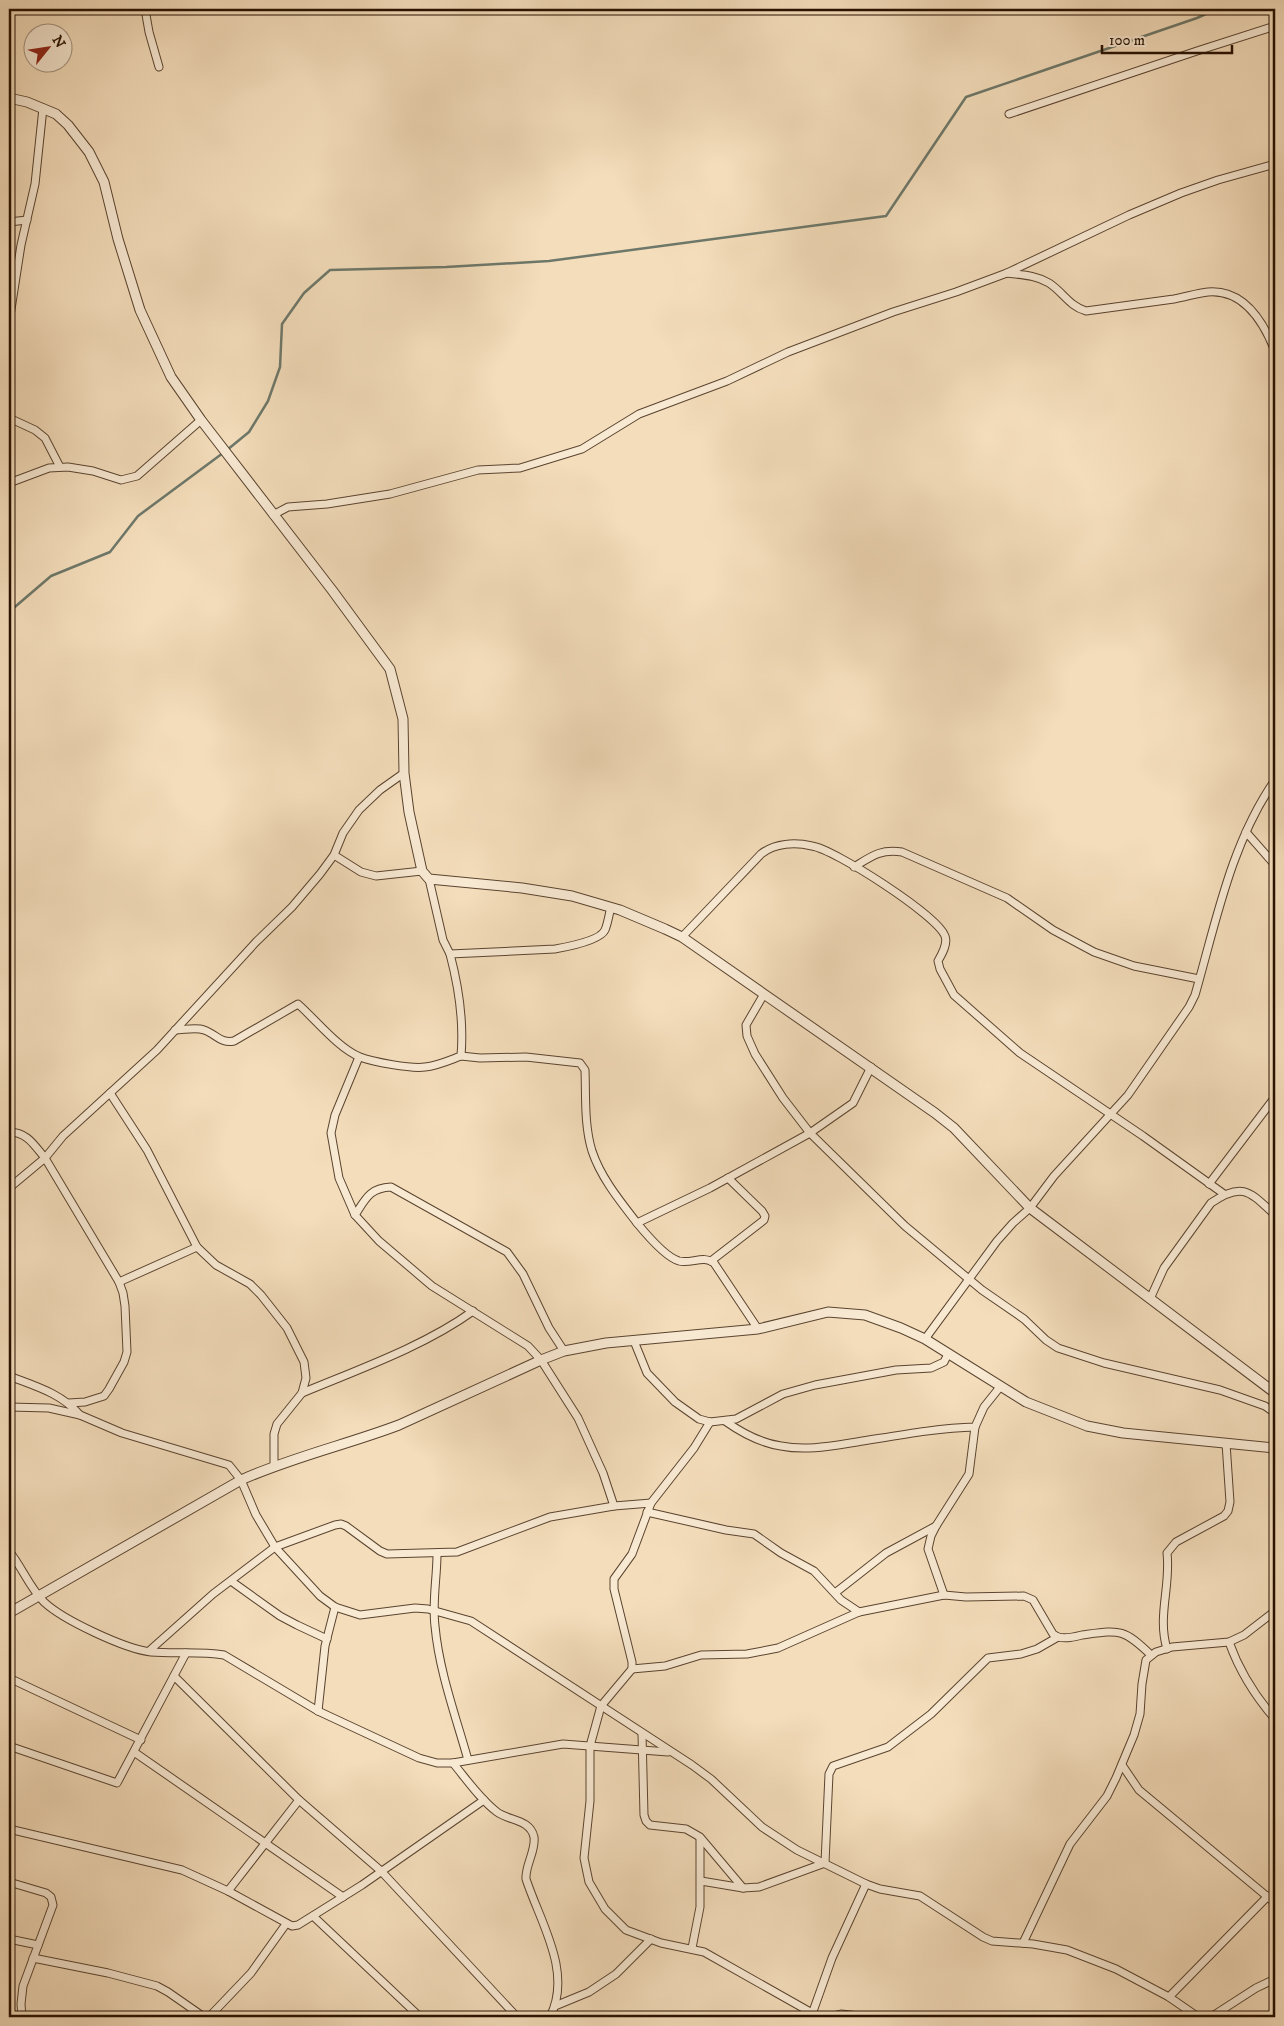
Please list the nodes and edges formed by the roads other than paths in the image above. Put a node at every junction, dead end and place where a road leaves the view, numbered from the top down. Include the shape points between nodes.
1 (145, 9) edge
2 (1275, 26) edge
3 (159, 67) dead end
4 (9, 98) edge
5 (44, 108) junction
6 (1009, 114) dead end
7 (1275, 164) edge
8 (27, 220) junction
9 (9, 222) edge
10 (1007, 273) junction
11 (9, 322) edge
12 (1274, 343) edge
13 (1275, 351) edge
14 (9, 418) edge
15 (201, 420) junction
16 (60, 467) junction
17 (9, 483) edge
18 (273, 515) junction
19 (404, 773) junction
20 (1275, 780) edge
21 (1246, 832) junction
22 (334, 855) junction
23 (1275, 865) edge
24 (854, 868) junction
25 (422, 871) junction
26 (429, 879) junction
27 (611, 907) junction
28 (682, 937) junction
29 (450, 954) junction
30 (1199, 979) junction
31 (764, 994) junction
32 (175, 1030) junction
33 (461, 1056) junction
34 (359, 1057) junction
35 (871, 1067) junction
36 (110, 1093) junction
37 (1275, 1096) edge
38 (1111, 1115) junction
39 (9, 1132) edge
40 (810, 1134) junction
41 (45, 1158) junction
42 (728, 1178) junction
43 (1209, 1184) junction
44 (9, 1188) edge
45 (1224, 1194) junction
46 (1030, 1208) junction
47 (355, 1215) junction
48 (1275, 1215) edge
49 (637, 1223) junction
50 (197, 1248) junction
51 (711, 1261) junction
52 (970, 1280) junction
53 (119, 1282) junction
54 (1150, 1299) junction
55 (473, 1311) junction
56 (758, 1329) junction
57 (924, 1340) junction
58 (634, 1341) junction
59 (564, 1351) junction
60 (948, 1354) junction
61 (542, 1360) junction
62 (9, 1376) edge
63 (1000, 1387) junction
64 (302, 1393) junction
65 (1275, 1393) edge
66 (69, 1403) junction
67 (9, 1407) edge
68 (1275, 1413) edge
69 (80, 1414) junction
70 (710, 1422) junction
71 (725, 1422) junction
72 (975, 1427) junction
73 (1226, 1444) junction
74 (1275, 1448) edge
75 (274, 1465) junction
76 (241, 1480) junction
77 (651, 1503) junction
78 (614, 1506) junction
79 (648, 1512) junction
80 (936, 1526) junction
81 (275, 1547) junction
82 (9, 1551) edge
83 (437, 1554) junction
84 (231, 1580) junction
85 (836, 1593) junction
86 (944, 1595) junction
87 (39, 1596) junction
88 (335, 1607) junction
89 (434, 1610) junction
90 (1275, 1611) edge
91 (859, 1612) junction
92 (9, 1613) edge
93 (1058, 1637) junction
94 (327, 1639) junction
95 (1229, 1642) junction
96 (1167, 1649) junction
97 (150, 1651) junction
98 (186, 1653) junction
99 (1151, 1655) junction
100 (632, 1668) junction
101 (174, 1676) junction
102 (9, 1678) edge
103 (601, 1706) junction
104 (318, 1711) junction
105 (1275, 1719) edge
106 (642, 1734) junction
107 (141, 1740) junction
108 (9, 1746) edge
109 (590, 1746) junction
110 (644, 1750) junction
111 (134, 1752) junction
112 (671, 1752) junction
113 (468, 1760) junction
114 (453, 1763) junction
115 (1122, 1765) junction
116 (299, 1800) junction
117 (484, 1800) junction
118 (9, 1829) edge
119 (700, 1837) junction
120 (264, 1843) junction
121 (825, 1864) junction
122 (381, 1871) junction
123 (701, 1881) junction
124 (9, 1882) edge
125 (866, 1884) junction
126 (743, 1888) junction
127 (228, 1891) junction
128 (1268, 1896) junction
129 (343, 1897) junction
130 (1275, 1903) edge
131 (313, 1916) junction
132 (286, 1924) junction
133 (9, 1939) edge
134 (651, 1939) junction
135 (1023, 1944) junction
136 (38, 1945) junction
137 (692, 1948) junction
138 (33, 1958) junction
139 (1275, 1979) edge
140 (1169, 1997) junction
141 (555, 2006) junction
142 (812, 2015) edge
143 (22, 2017) edge
144 (204, 2017) edge
145 (209, 2017) edge
146 (420, 2017) edge
147 (517, 2017) edge
148 (550, 2017) edge
149 (829, 2017) edge
150 (868, 2017) edge
151 (1198, 2017) edge
152 (1211, 2017) edge

1 - 3 street
2 - 6 street
4 - 5 street
5 - 8 street via 35,184
5 - 15 street via 68,125 98,168 140,310 170,377
7 - 10 street via 1181,193
8 - 9 street
8 - 11 street
10 - 12 street via 1038,278 1051,284 1077,308 1086,311 1221,292 1236,297 1253,311
10 - 18 street via 788,352 727,381 639,414 582,449 520,468 478,470 390,494 288,507
12 - 13 street
14 - 16 street via 45,438
15 - 16 street via 137,476 121,480 93,471
15 - 18 street
16 - 17 street
18 - 19 street via 390,670 403,719
19 - 22 street via 359,810 343,833
19 - 25 street
20 - 21 street
21 - 23 street
21 - 30 street
22 - 25 street via 361,872 376,876
22 - 32 street via 292,907
24 - 28 street via 814,846 779,845 769,848
24 - 30 street via 877,853 902,852 1007,898 1053,930 1094,952 1134,966
24 - 38 street via 899,893 941,929 946,938 938,961 954,995 1020,1052
25 - 26 street
26 - 27 street via 522,888 572,896
26 - 29 street via 443,940
27 - 28 street
27 - 29 street via 602,936 569,947
28 - 31 street
29 - 33 street via 463,1032
30 - 38 street via 1189,1007
31 - 35 street
31 - 40 street via 746,1025 747,1036 783,1098
32 - 34 street via 203,1030 222,1041 234,1041 298,1004 336,1041
32 - 36 street
33 - 34 street via 423,1068
33 - 49 street via 526,1057 580,1063 585,1070 592,1151 615,1195
34 - 47 street via 331,1133 339,1178
35 - 40 street via 853,1103
35 - 46 street via 954,1128
36 - 41 street via 62,1136
36 - 50 street via 147,1150
37 - 43 street
38 - 43 street
38 - 46 street via 1054,1176
39 - 41 street via 22,1134 32,1141
40 - 42 street
40 - 52 street via 905,1226
41 - 44 street
41 - 53 street
42 - 49 street
42 - 51 street via 765,1216 760,1225
43 - 45 street
45 - 48 street via 1236,1190 1248,1192
45 - 54 street via 1211,1203 1172,1255
46 - 52 street via 997,1241
46 - 54 street
47 - 55 street via 379,1241 432,1286
47 - 59 street via 369,1194 391,1187 506,1252 523,1274
49 - 51 street via 678,1261
50 - 53 street
50 - 64 street via 216,1265 250,1284 287,1328 304,1362 306,1378
51 - 56 street
52 - 57 street
52 - 68 street via 1024,1318 1058,1348 1104,1363 1220,1390 1265,1406
53 - 66 street via 123,1293 127,1352 124,1362 104,1396
54 - 65 street
55 - 61 street via 528,1346
55 - 64 street via 440,1332
56 - 57 street via 828,1312 866,1315
56 - 58 street
57 - 60 street
58 - 59 street
58 - 70 street via 647,1373 675,1402 699,1419
59 - 61 street
60 - 63 street
60 - 71 street via 944,1362 931,1368 896,1370 783,1394
61 - 75 street via 399,1426
61 - 78 street via 578,1418
62 - 66 street
63 - 72 street via 984,1407
63 - 73 street via 1052,1413 1108,1431
64 - 75 street via 277,1424
66 - 69 street
67 - 69 street via 49,1408
69 - 76 street via 122,1433 229,1465
70 - 71 street
70 - 77 street
71 - 72 street via 756,1439 801,1448 831,1447
72 - 80 street via 969,1474
73 - 74 street
73 - 96 street via 1228,1511 1176,1542 1167,1553 1168,1574 1162,1615
75 - 76 street
76 - 81 street
76 - 87 street
77 - 78 street
77 - 79 street
78 - 83 street via 550,1517 469,1549
79 - 85 street via 754,1534 814,1571
79 - 100 street via 632,1554 613,1583
80 - 85 street via 886,1553
80 - 86 street via 928,1549
81 - 83 street via 341,1524 388,1554
81 - 84 street
81 - 88 street via 306,1582
82 - 87 street
83 - 89 street
84 - 94 street via 296,1626
84 - 97 street
85 - 91 street
86 - 91 street
86 - 93 street via 1024,1596 1029,1598
87 - 92 street
87 - 97 street via 68,1620 136,1649
88 - 89 street via 360,1616 416,1608
88 - 94 street
89 - 103 street via 471,1621
89 - 113 street via 438,1649
90 - 95 street via 1244,1635
91 - 100 street via 778,1648 747,1654 700,1655 665,1666
93 - 99 street via 1123,1632
93 - 121 street via 1037,1649 988,1658 931,1714 888,1747 834,1766 829,1774
94 - 104 street
95 - 96 street
95 - 105 street via 1248,1683
96 - 99 street
97 - 98 street
98 - 101 street
98 - 104 street via 224,1655
99 - 115 street via 1144,1667 1140,1714
100 - 103 street
101 - 107 street
101 - 116 street
102 - 107 street
103 - 106 street
103 - 109 street
104 - 114 street via 419,1758
106 - 110 street
106 - 112 street
107 - 111 street
108 - 111 street via 114,1783 119,1781
109 - 110 street
109 - 113 street via 563,1744
109 - 134 street via 590,1801 584,1858 589,1882 614,1920 626,1930
110 - 112 street
110 - 119 street via 646,1821 650,1825 686,1829
111 - 120 street
112 - 121 street via 711,1779 781,1841
113 - 114 street
114 - 117 street
115 - 128 street via 1139,1790
115 - 135 street via 1107,1796 1070,1844
116 - 120 street
116 - 122 street
117 - 122 street
117 - 141 street via 499,1813 520,1821 534,1838 525,1871 558,1968
118 - 127 street via 182,1870
119 - 123 street
119 - 126 street
120 - 127 street
120 - 129 street
121 - 125 street
121 - 126 street via 759,1887
122 - 129 street
122 - 147 street
123 - 126 street
123 - 137 street
124 - 136 street via 51,1897 53,1905
125 - 135 street via 920,1896 992,1942
125 - 142 street via 832,1958
127 - 132 street
128 - 130 street
128 - 140 street
129 - 131 street
131 - 132 street via 298,1926
131 - 146 street
132 - 145 street via 251,1973
133 - 136 street
134 - 137 street
134 - 141 street via 616,1974 589,1992
135 - 140 street via 1067,1950 1116,1969
136 - 138 street
137 - 142 street via 714,1957
138 - 143 street via 21,1994
138 - 144 street via 158,1986
139 - 152 street
140 - 151 street
141 - 148 street
149 - 150 street via 841,2014

